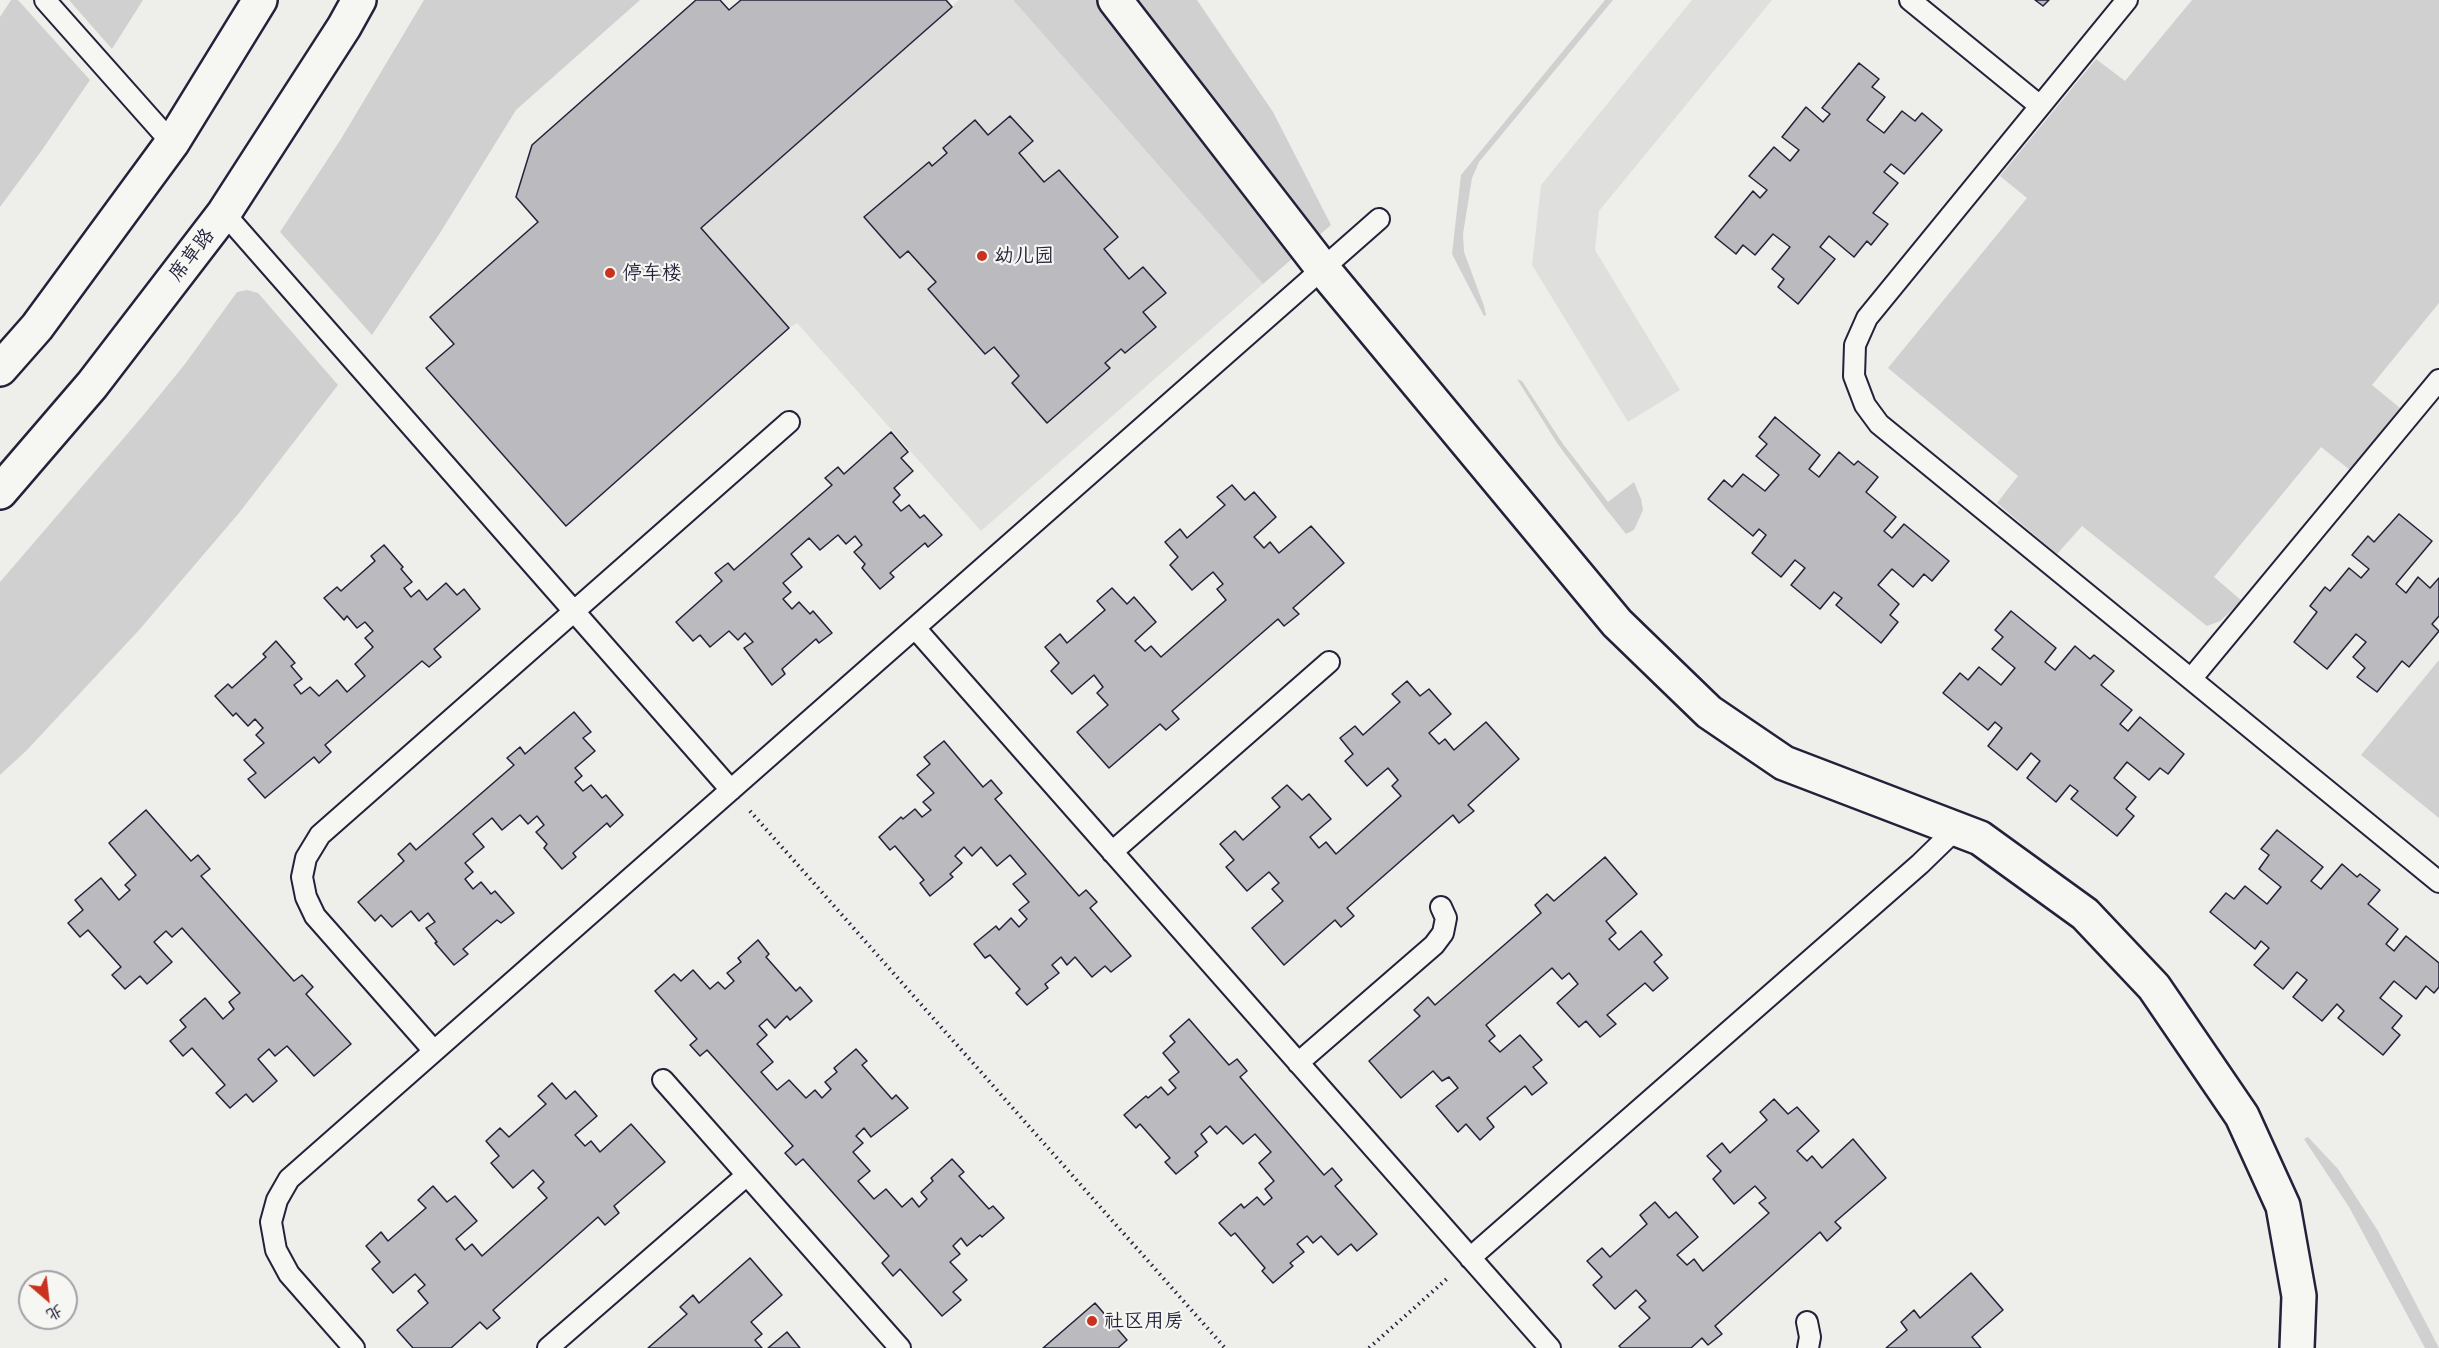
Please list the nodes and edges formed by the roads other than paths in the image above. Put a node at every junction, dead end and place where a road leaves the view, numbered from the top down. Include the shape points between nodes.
1 (45, 0) edge
2 (260, 0) edge
3 (359, 0) edge
4 (1115, 0) edge
5 (1910, 0) edge
6 (2127, 0) edge
7 (2040, 106) junction
8 (172, 143) junction
9 (224, 213) junction
10 (1379, 219) dead end
11 (1323, 269) junction
12 (0, 369) edge
13 (2439, 380) edge
14 (789, 422) dead end
15 (0, 492) edge
16 (574, 611) junction
17 (915, 628) junction
18 (1329, 662) dead end
19 (2191, 679) junction
20 (731, 790) junction
21 (1956, 829) junction
22 (1113, 852) junction
23 (2439, 882) edge
24 (1441, 907) dead end
25 (434, 1051) junction
26 (1298, 1063) junction
27 (663, 1080) dead end
28 (747, 1174) junction
29 (1470, 1258) junction
30 (1807, 1322) dead end
31 (354, 1348) edge
32 (549, 1348) edge
33 (900, 1348) edge
34 (1550, 1348) edge
35 (1808, 1348) edge
36 (2297, 1348) edge

1 - 8 lane
2 - 8 street
3 - 9 street, 席草路
4 - 11 street
5 - 7 lane
6 - 7 lane
7 - 19 lane via 1867,318 1855,345 1854,376 1865,405 1879,424
8 - 12 street via 37,327
9 - 15 street, 席草路 via 92,385
9 - 16 lane
10 - 11 lane
11 - 17 lane
11 - 21 street via 1617,623 1709,711 1784,763
13 - 19 lane
14 - 16 lane
16 - 20 lane
16 - 25 lane via 320,835 306,858 302,878 315,916
17 - 20 lane
17 - 22 lane
18 - 22 lane
19 - 23 lane
20 - 25 lane
21 - 29 lane
21 - 36 street via 1980,838 2085,914 2154,987 2242,1116 2283,1206 2299,1296
22 - 26 lane
24 - 26 lane via 1446,918 1443,933 1434,945
25 - 31 lane via 289,1179 271,1222 276,1250 289,1274
26 - 29 lane
27 - 28 lane
28 - 32 lane
28 - 33 lane
29 - 34 lane
30 - 35 lane

